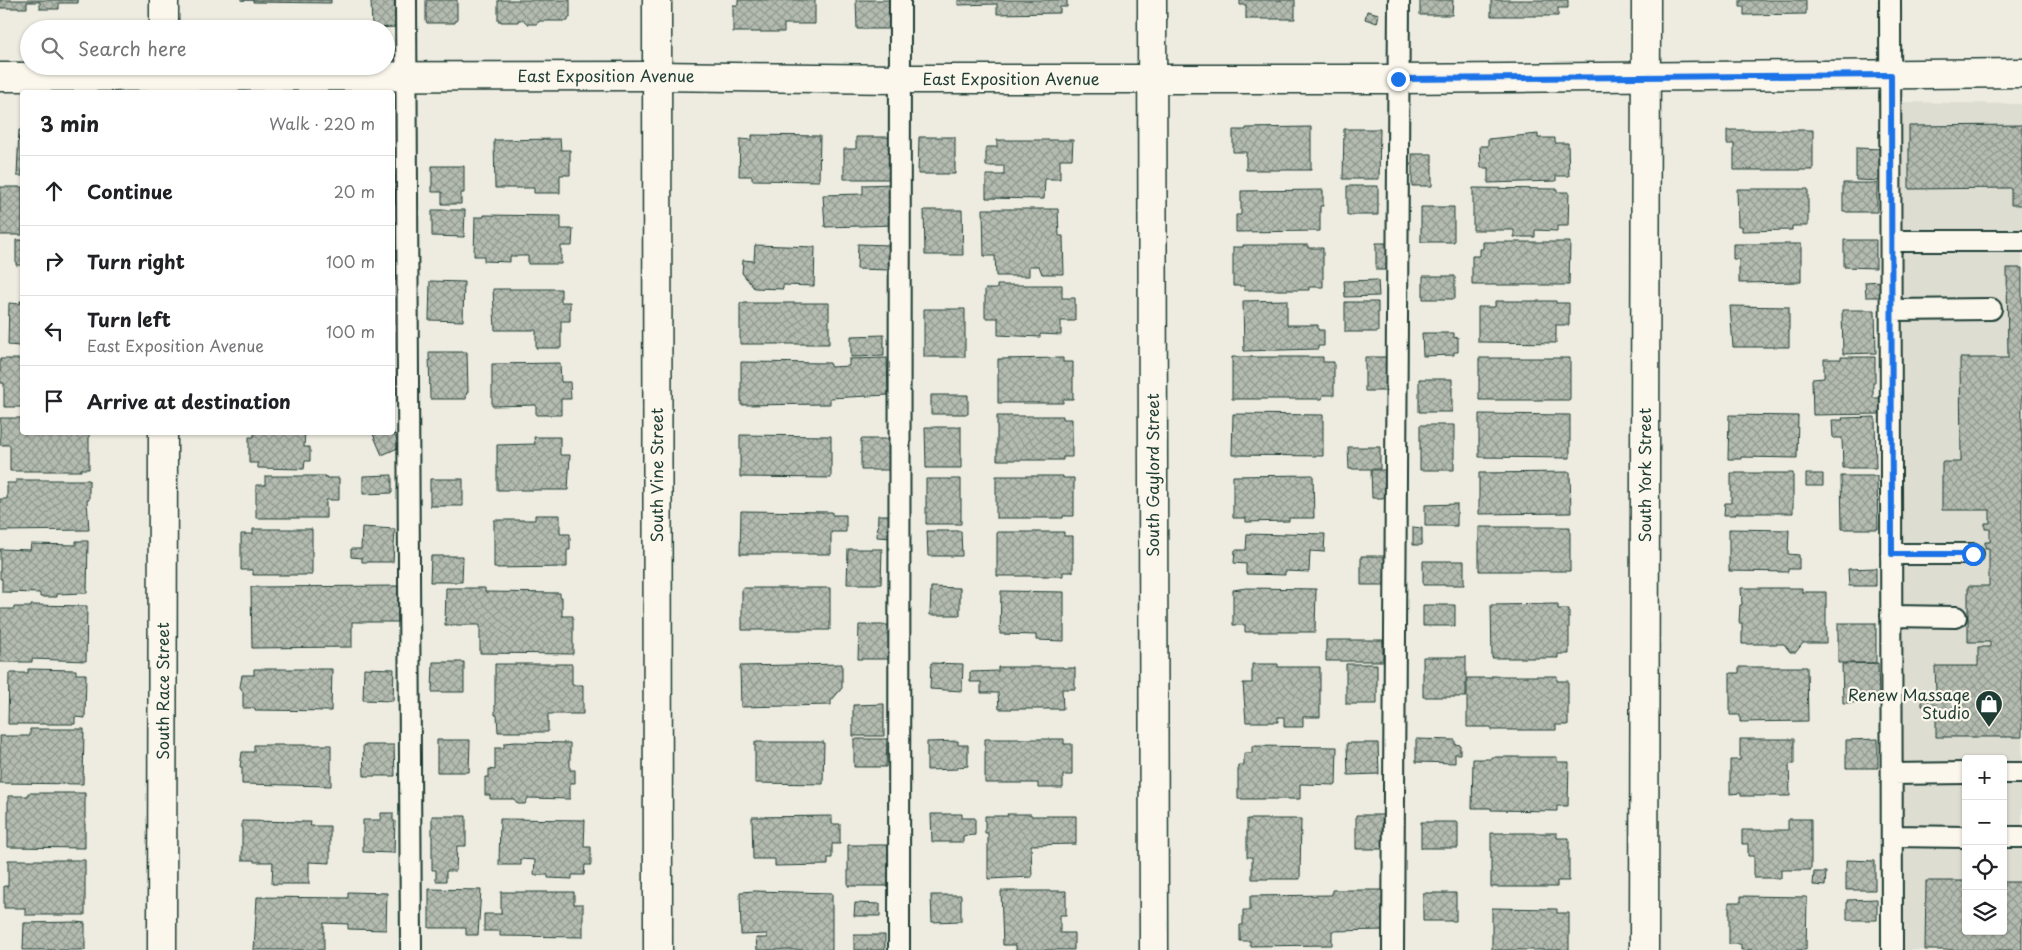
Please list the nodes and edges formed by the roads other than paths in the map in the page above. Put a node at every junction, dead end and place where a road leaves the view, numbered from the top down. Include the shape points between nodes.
1 (164, 0) edge
2 (406, 0) edge
3 (657, 0) edge
4 (900, 0) edge
5 (1152, 0) edge
6 (1399, 0) edge
7 (1646, 0) edge
8 (1890, 0) edge
9 (164, 20) edge
10 (2022, 73) edge
11 (1891, 75) junction
12 (656, 76) junction
13 (0, 77) edge
14 (406, 77) junction
15 (1646, 78) junction
16 (164, 79) edge
17 (899, 79) junction
18 (1152, 79) junction
19 (1398, 79) junction
20 (1891, 241) junction
21 (2022, 241) edge
22 (1991, 309) dead end
23 (1891, 310) junction
24 (163, 435) edge
25 (1892, 554) junction
26 (1973, 554) dead end
27 (1892, 616) junction
28 (1956, 617) dead end
29 (1962, 773) edge
30 (2007, 773) edge
31 (2022, 773) edge
32 (1892, 774) junction
33 (1892, 836) junction
34 (1962, 837) edge
35 (2007, 837) edge
36 (2022, 837) edge
37 (162, 950) edge
38 (411, 950) edge
39 (658, 950) edge
40 (899, 950) edge
41 (1154, 950) edge
42 (1393, 950) edge
43 (1644, 950) edge
44 (1892, 950) edge

1 - 9 street
2 - 14 lane
3 - 12 street, South Vine Street
4 - 17 lane
5 - 18 street, South Gaylord Street
6 - 19 lane
7 - 15 street, South York Street
8 - 11 lane
10 - 11 street, East Exposition Avenue
11 - 15 street, East Exposition Avenue
11 - 20 lane
12 - 14 street, East Exposition Avenue
12 - 17 street, East Exposition Avenue
12 - 39 street, South Vine Street
13 - 16 street, East Exposition Avenue
14 - 16 street, East Exposition Avenue
14 - 38 lane
15 - 19 street, East Exposition Avenue
15 - 43 street, South York Street
17 - 18 street, East Exposition Avenue
17 - 40 lane
18 - 19 street, East Exposition Avenue
18 - 41 street, South Gaylord Street
19 - 42 lane
20 - 21 lane
20 - 23 lane
22 - 23 lane
23 - 25 lane
24 - 37 street, South Race Street
25 - 26 lane
25 - 27 lane
27 - 28 lane
27 - 32 lane
29 - 32 lane
30 - 31 lane
32 - 33 lane
33 - 34 lane
33 - 44 lane
35 - 36 lane

